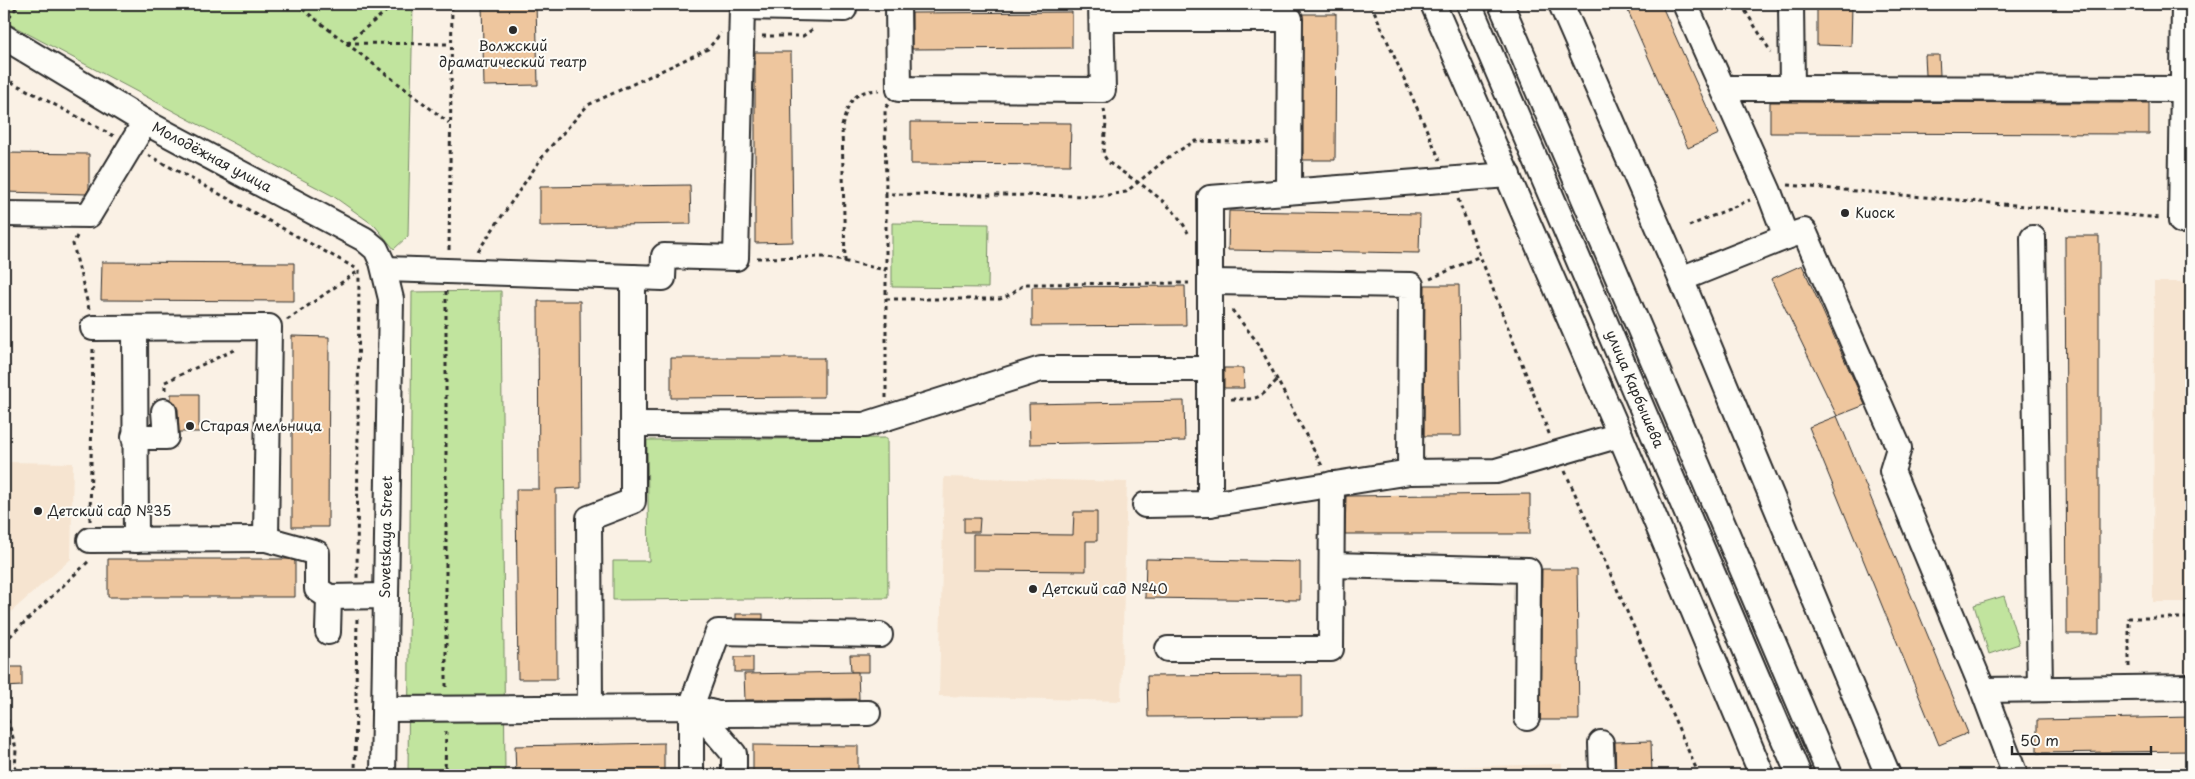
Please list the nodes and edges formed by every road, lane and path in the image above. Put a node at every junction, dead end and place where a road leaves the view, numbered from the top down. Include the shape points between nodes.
1 (19, 4) edge
2 (296, 4) edge
3 (395, 4) edge
4 (452, 4) edge
5 (844, 4) edge
6 (898, 4) edge
7 (1433, 4) edge
8 (1469, 4) edge
9 (1502, 4) edge
10 (1561, 4) edge
11 (1685, 4) edge
12 (1741, 4) edge
13 (1791, 4) edge
14 (1372, 5) edge
15 (742, 7) junction
16 (2186, 11) edge
17 (1101, 12) edge
18 (1290, 19) junction
19 (4, 23) edge
20 (4, 37) edge
21 (347, 43) junction
22 (451, 44) junction
23 (1772, 54) dead end
24 (1723, 88) junction
25 (1792, 88) junction
26 (899, 89) junction
27 (2181, 89) junction
28 (1103, 90) junction
29 (145, 122) junction
30 (450, 123) junction
31 (1290, 144) junction
32 (1508, 175) junction
33 (1448, 179) junction
34 (1139, 183) junction
35 (1289, 190) junction
36 (1769, 192) junction
37 (886, 194) junction
38 (4, 214) edge
39 (89, 215) junction
40 (2181, 220) joint
41 (1689, 226) dead end
42 (1786, 237) junction
43 (1190, 238) dead end
44 (2034, 238) dead end
45 (475, 255) dead end
46 (1480, 256) junction
47 (736, 258) junction
48 (845, 262) junction
49 (384, 265) junction
50 (886, 270) junction
51 (446, 272) junction
52 (633, 276) junction
53 (1681, 279) junction
54 (1210, 282) junction
55 (1411, 285) junction
56 (886, 299) junction
57 (391, 300) joint
58 (93, 328) junction
59 (135, 328) junction
60 (269, 333) junction
61 (1210, 369) junction
62 (1277, 380) junction
63 (1210, 400) junction
64 (164, 411) joint
65 (886, 418) junction
66 (633, 424) junction
67 (134, 436) junction
68 (1620, 436) junction
69 (1558, 454) junction
70 (1410, 472) junction
71 (1332, 484) junction
72 (1210, 504) junction
73 (1145, 505) dead end
74 (266, 539) junction
75 (90, 540) junction
76 (136, 540) junction
77 (1332, 565) junction
78 (384, 596) junction
79 (330, 597) junction
80 (328, 632) dead end
81 (880, 635) dead end
82 (4, 642) edge
83 (1168, 649) dead end
84 (2191, 687) edge
85 (2040, 688) junction
86 (1983, 690) junction
87 (590, 707) junction
88 (384, 708) junction
89 (446, 709) junction
90 (702, 710) junction
91 (4, 713) edge
92 (868, 713) dead end
93 (1527, 718) dead end
94 (1601, 743) dead end
95 (15, 775) edge
96 (383, 775) edge
97 (445, 775) edge
98 (691, 775) edge
99 (734, 775) edge
100 (1602, 775) edge
101 (1699, 775) edge
102 (1762, 775) edge
103 (1798, 775) edge
104 (1830, 775) edge
105 (1888, 775) edge
106 (2016, 775) edge

1 - 19 path
2 - 21 path
3 - 21 path
4 - 22 path
5 - 15 street via 844,9
6 - 26 street
7 - 32 street
8 - 103 street, улица Карбышева
9 - 104 street, улица Карбышева
10 - 53 street
11 - 24 street
12 - 23 path
13 - 25 street
14 - 18 path via 1304,4 1296,7
14 - 33 path
15 - 45 path via 708,49 588,105 545,153
15 - 47 street
16 - 27 street
17 - 18 street
17 - 28 street
18 - 31 street
20 - 29 street, Молодёжная улица
21 - 22 path
21 - 30 path
22 - 30 path
24 - 25 street
24 - 36 street
25 - 27 street
26 - 28 street
26 - 37 path via 885,109
26 - 48 path via 865,90 848,106 842,126
27 - 40 street
28 - 34 path via 1106,123 1103,154 1108,162
29 - 39 street
29 - 49 street, Молодёжная улица via 364,239 376,249
30 - 51 path via 449,265
31 - 34 path via 1195,141 1170,156
31 - 35 street
32 - 33 street
32 - 68 street
33 - 35 street
33 - 46 path
34 - 37 path via 1126,192 1102,196
34 - 43 path via 1175,214
35 - 54 street via 1210,198
36 - 40 path via 1786,184
36 - 41 path
36 - 42 street
37 - 50 path
38 - 39 street
39 - 58 path via 73,244
42 - 53 street
42 - 86 street via 1804,231 1899,448 1892,471
44 - 85 street
46 - 55 path via 1440,276
46 - 69 path
47 - 48 path via 808,256
47 - 52 street via 664,256 663,278
48 - 50 path
49 - 51 street
49 - 57 street, Молодёжная улица
49 - 60 path via 359,270
50 - 56 path
51 - 52 street
51 - 89 path
52 - 66 street
53 - 105 street
54 - 55 street
54 - 56 path via 1026,284 1009,297 1000,299
54 - 61 street
54 - 62 path via 1258,343
55 - 70 street
56 - 65 path
57 - 78 street, Sovetskaya Street
58 - 59 street
58 - 75 path
59 - 60 street via 269,327
59 - 67 street
60 - 64 path via 166,382
60 - 74 street
61 - 63 street
61 - 65 street via 1041,369
62 - 63 path via 1263,396 1253,399
62 - 71 path
63 - 72 street
64 - 67 street via 166,437
65 - 66 street via 864,425
66 - 87 street via 633,500 589,518
67 - 76 street
68 - 69 street
68 - 102 street
69 - 70 street via 1496,471
69 - 101 path
70 - 71 street
71 - 72 street
71 - 77 street
72 - 73 street
74 - 76 street
74 - 79 street via 317,554 317,589
75 - 76 street
75 - 82 path via 90,561
77 - 83 street via 1332,649
77 - 93 street via 1528,570
78 - 79 street
78 - 88 street, Sovetskaya Street
79 - 80 street
81 - 90 street via 718,632
84 - 85 street
85 - 86 street
86 - 106 street
87 - 89 street
87 - 90 street
88 - 89 street
88 - 96 street, Sovetskaya Street
89 - 97 path
90 - 92 street
90 - 98 street
90 - 99 street via 734,754
91 - 95 path via 16,748
94 - 100 street

